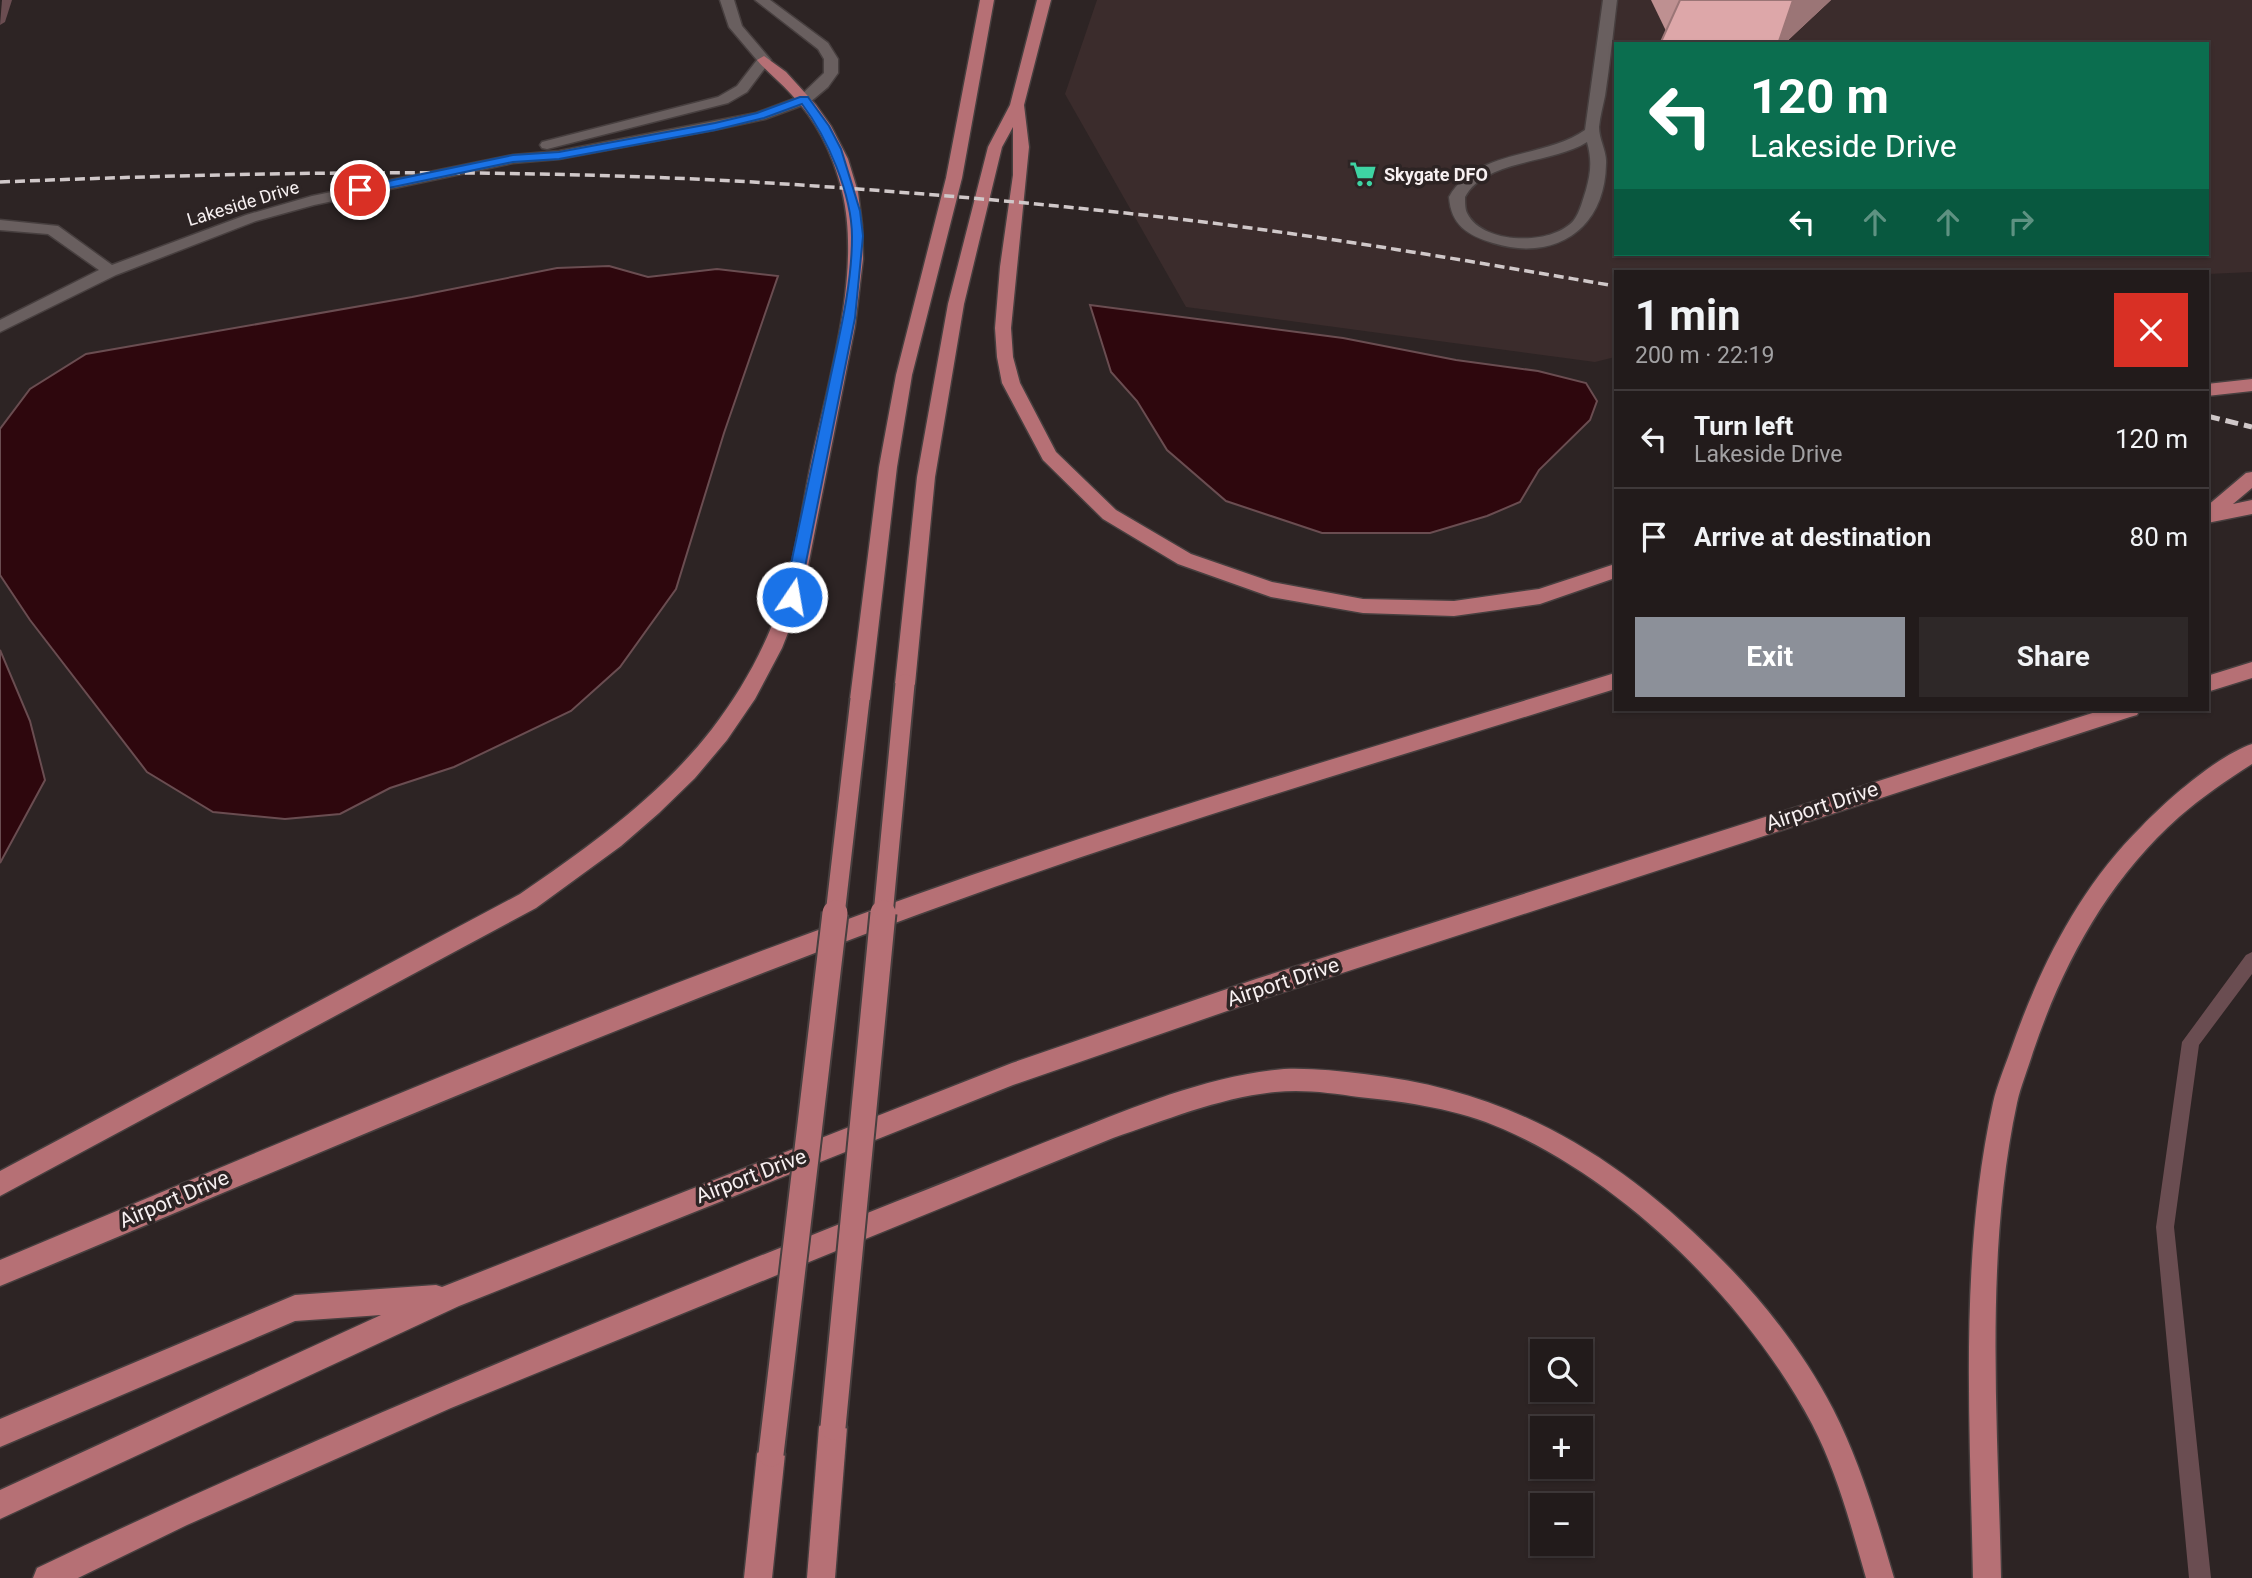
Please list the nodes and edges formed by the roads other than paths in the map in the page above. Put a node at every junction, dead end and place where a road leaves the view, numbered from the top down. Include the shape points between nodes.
1 (727, 0) edge
2 (762, 0) edge
3 (987, 0) edge
4 (1044, 0) edge
5 (1610, 0) edge
6 (764, 60) junction
7 (804, 100) junction
8 (1017, 105) junction
9 (1591, 132) junction
10 (513, 159) junction
11 (0, 225) edge
12 (110, 271) junction
13 (0, 327) edge
14 (2252, 385) edge
15 (2209, 390) edge
16 (2252, 478) edge
17 (2252, 507) edge
18 (2209, 515) edge
19 (2209, 517) edge
20 (1614, 571) edge
21 (2252, 670) edge
22 (1614, 681) edge
23 (2209, 683) edge
24 (2124, 711) edge
25 (2252, 753) edge
26 (0, 1184) edge
27 (0, 1273) edge
28 (452, 1296) junction
29 (0, 1433) edge
30 (0, 1505) edge
31 (47, 1578) edge
32 (758, 1578) edge
33 (821, 1578) edge
34 (1880, 1578) edge
35 (1987, 1578) edge

1 - 6 street via 736,27
2 - 7 street, Lakeside Drive via 822,46 831,59 831,73
3 - 32 main road, bridge via 954,178 904,375 888,467
4 - 8 main road
5 - 9 street
6 - 7 main road
6 - 10 street, Lakeside Drive via 742,89 723,100 552,143
7 - 10 street, Lakeside Drive via 715,127
7 - 26 main road via 824,126 845,175 858,236 849,318 792,597 769,656 725,728 686,777 642,818 528,901
8 - 20 main road via 1022,145 1004,325 1010,381 1021,410 1057,466 1111,517 1144,538 1229,577 1337,604 1408,609 1484,606 1566,589
8 - 33 main road, bridge via 995,147 956,304 926,477
9 - 9 street via 1600,163 1586,212 1572,231 1549,242 1514,244 1481,233 1461,216 1457,197 1469,179 1573,144
10 - 12 street, Lakeside Drive via 312,201 251,218
11 - 12 street via 52,229
12 - 13 street, Lakeside Drive
14 - 15 main road
16 - 18 main road
17 - 19 main road
21 - 23 main road
22 - 27 main road, Airport Drive via 1158,822 969,886 679,994
24 - 28 main road, Airport Drive via 1256,990 1012,1074
25 - 35 main road via 2163,818 2085,909 2053,969 2004,1105 1983,1294
28 - 29 main road, Airport Drive via 295,1308
28 - 30 main road, Airport Drive
31 - 34 main road via 381,1425 1101,1132 1224,1091 1275,1081 1397,1088 1461,1102 1535,1133 1625,1189 1675,1231 1727,1285 1812,1396 1842,1459

